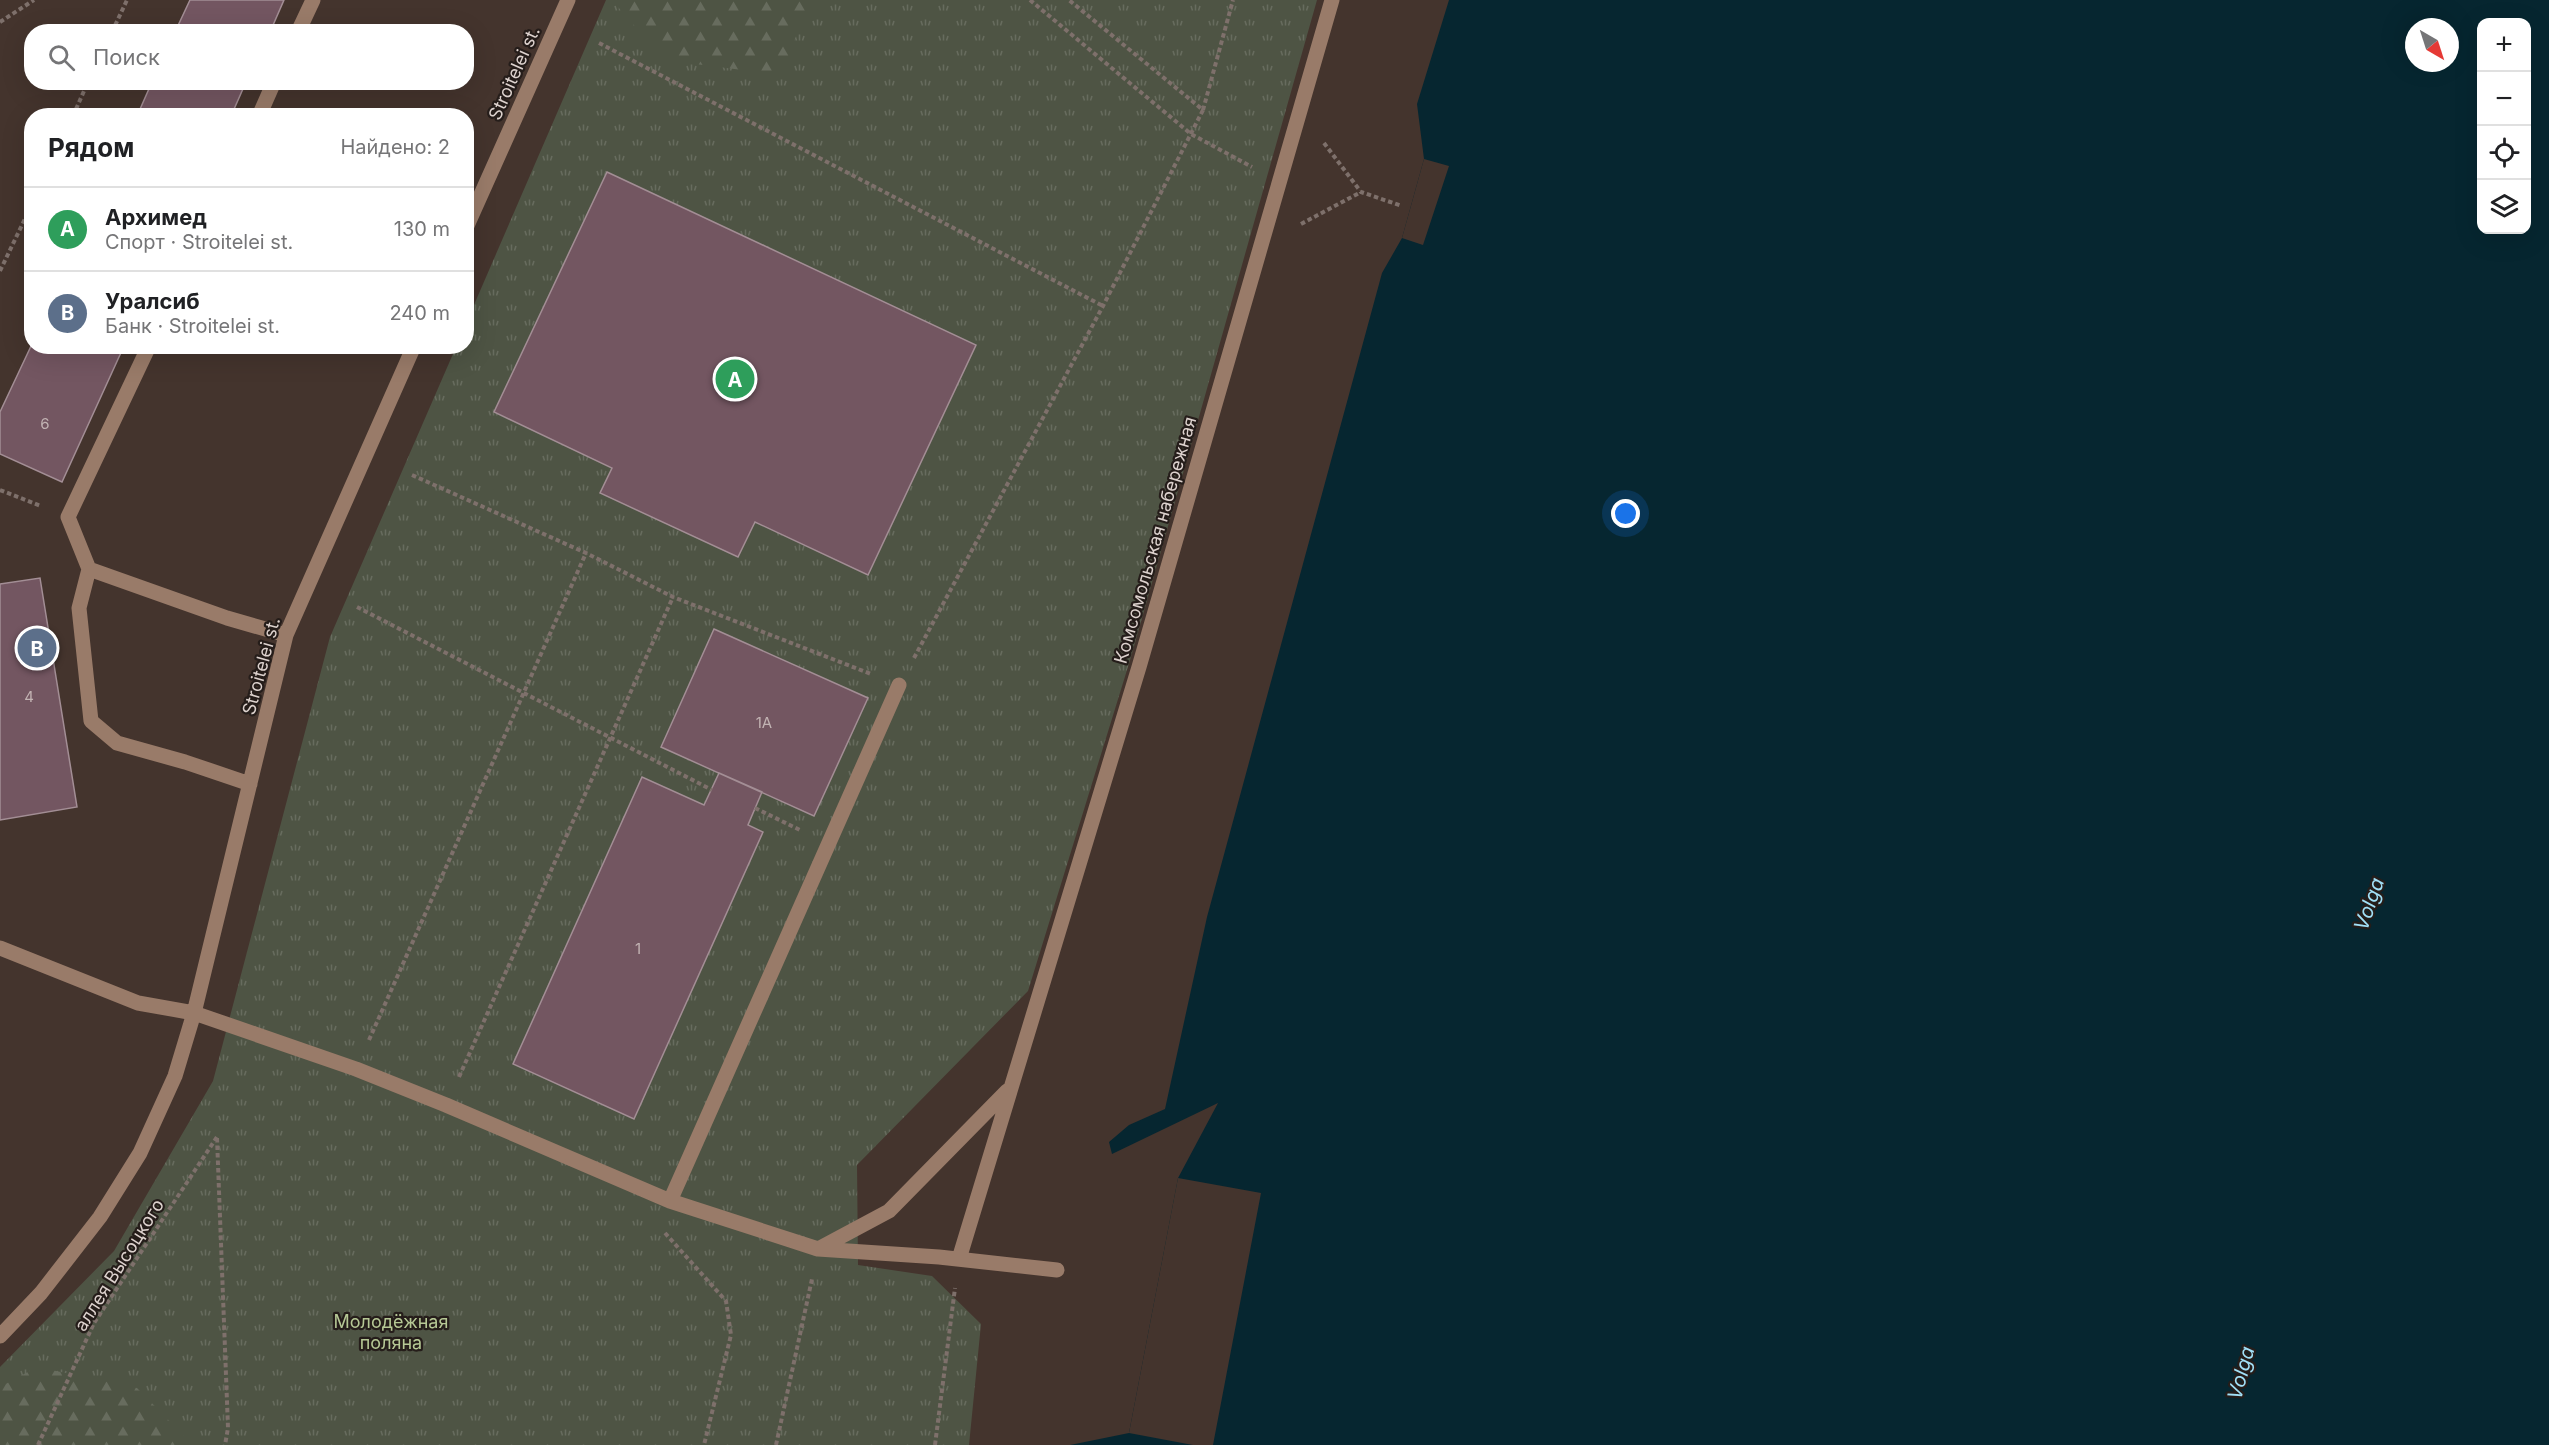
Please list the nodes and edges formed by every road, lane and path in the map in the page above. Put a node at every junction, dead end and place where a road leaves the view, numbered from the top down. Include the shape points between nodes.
1 (34, 0) edge
2 (127, 0) edge
3 (313, 0) edge
4 (568, 0) edge
5 (1030, 0) edge
6 (1069, 0) edge
7 (1233, 0) edge
8 (1332, 0) edge
9 (0, 22) edge
10 (116, 24) edge
11 (302, 24) edge
12 (599, 43) dead end
13 (84, 90) edge
14 (270, 90) edge
15 (77, 108) edge
16 (262, 108) edge
17 (1203, 110) junction
18 (1300, 111) junction
19 (1191, 134) junction
20 (1278, 180) junction
21 (1361, 192) junction
22 (1402, 206) dead end
23 (474, 210) edge
24 (24, 221) edge
25 (1261, 245) junction
26 (0, 272) edge
27 (1103, 306) junction
28 (145, 354) edge
29 (410, 354) edge
30 (412, 475) dead end
31 (0, 490) edge
32 (68, 517) junction
33 (586, 553) junction
34 (89, 568) junction
35 (673, 597) junction
36 (357, 607) dead end
37 (286, 635) junction
38 (899, 685) junction
39 (525, 693) junction
40 (610, 738) junction
41 (250, 784) junction
42 (712, 790) dead end
43 (755, 808) dead end
44 (828, 843) junction
45 (0, 948) edge
46 (194, 1013) junction
47 (356, 1069) junction
48 (1009, 1089) junction
49 (446, 1105) junction
50 (670, 1201) junction
51 (818, 1249) junction
52 (959, 1259) junction
53 (1057, 1270) dead end
54 (0, 1336) edge
55 (38, 1445) edge
56 (225, 1445) edge
57 (704, 1445) edge
58 (776, 1445) edge
59 (935, 1445) edge

1 - 9 path
2 - 10 path
3 - 11 street
4 - 23 street, Stroitelei st.
5 - 19 path
6 - 17 path
7 - 17 path
8 - 18 street, Комсомольская набережная
12 - 27 path
13 - 15 path
14 - 16 street
17 - 19 path
18 - 20 street, Комсомольская набережная
18 - 21 path
19 - 20 path
19 - 27 path
20 - 25 street, Комсомольская набережная
21 - 22 path
21 - 25 path
24 - 26 path
25 - 48 street, Комсомольская набережная via 1139,667
27 - 38 path
28 - 32 street
29 - 37 street, Stroitelei st.
30 - 33 path
31 - 32 path
32 - 34 street
33 - 35 path
33 - 39 path
34 - 37 street
34 - 41 street via 79,608 91,721 117,743
35 - 38 path
35 - 40 path
36 - 39 path
37 - 41 street, Stroitelei st.
38 - 44 street
39 - 40 path
39 - 47 path
40 - 42 path
40 - 49 path
41 - 46 street, Stroitelei st.
43 - 44 path
44 - 50 street
45 - 46 street via 138,1003
46 - 47 street
46 - 54 street, Stroitelei st. via 175,1076 140,1153 100,1217 41,1293
47 - 49 street
48 - 51 street via 889,1211
48 - 52 street, Комсомольская набережная
49 - 50 street
50 - 51 street
50 - 57 path via 661,1228 726,1301 731,1335
51 - 52 street
51 - 58 path
52 - 53 street
52 - 59 path
55 - 56 path, аллея Высоцкого via 94,1323 217,1137 228,1428

